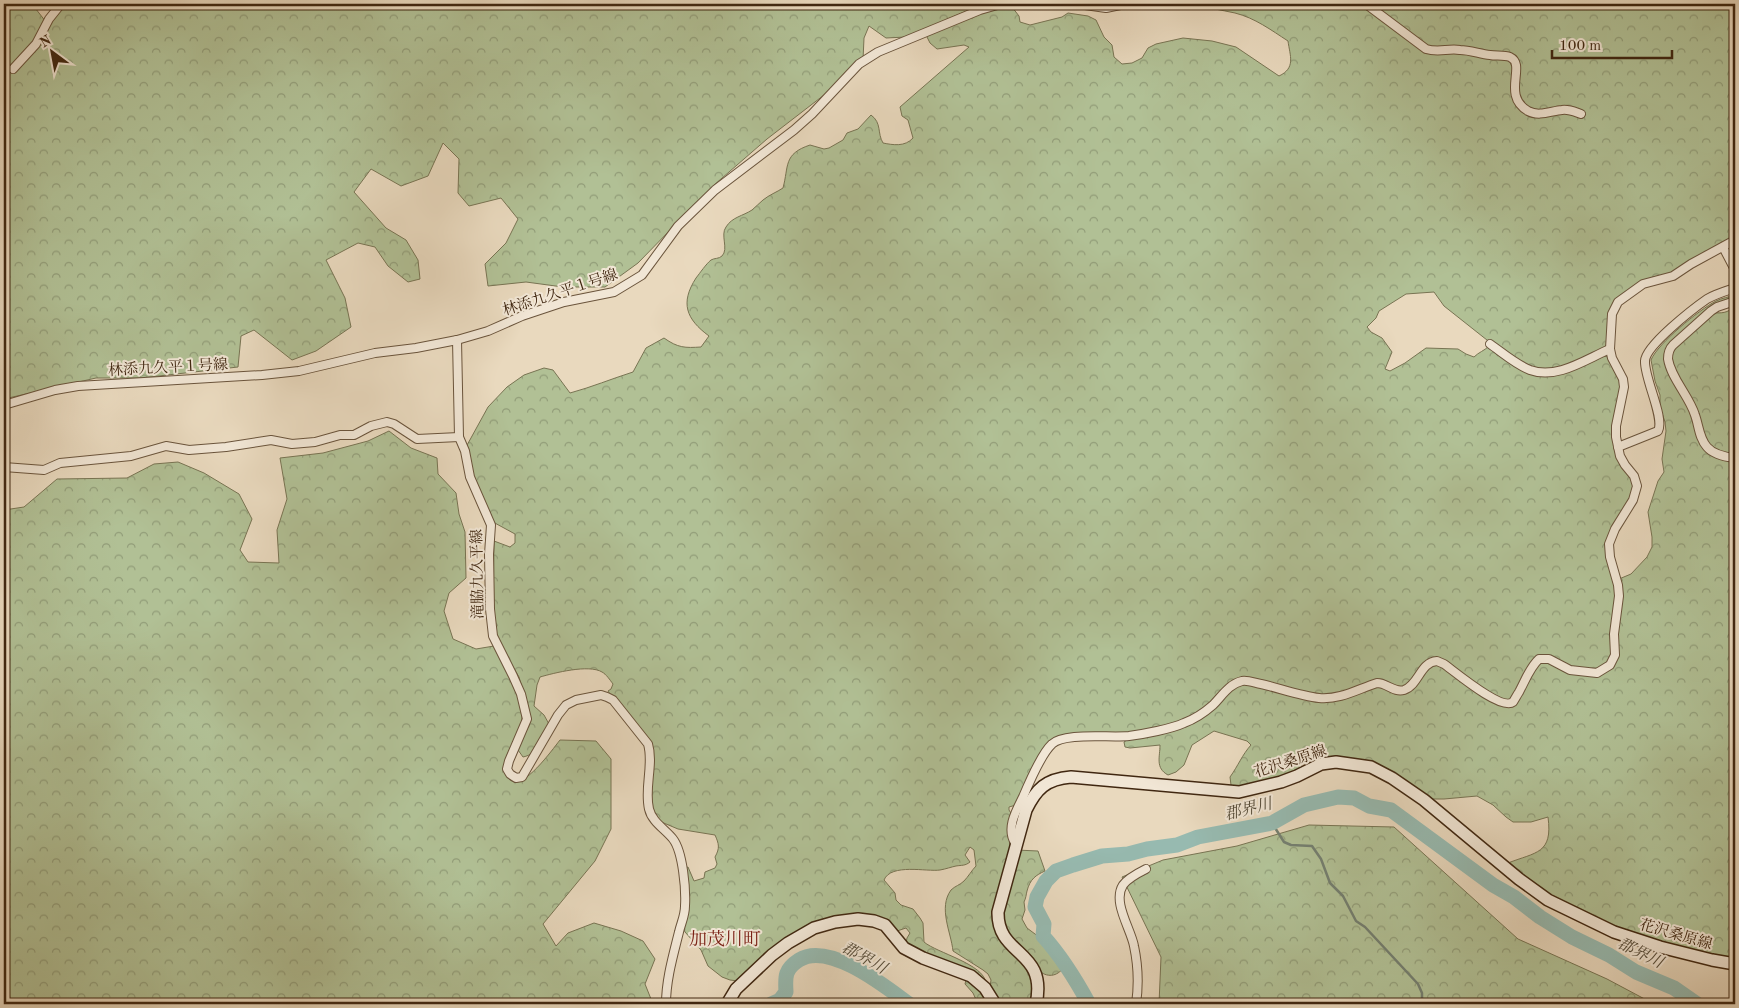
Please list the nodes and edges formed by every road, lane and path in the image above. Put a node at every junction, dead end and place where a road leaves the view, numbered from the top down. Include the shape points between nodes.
1 (61, 4) edge
2 (1001, 4) edge
3 (1078, 4) edge
4 (1124, 4) edge
5 (1366, 4) edge
6 (13, 69) dead end
7 (1581, 114) dead end
8 (1735, 240) edge
9 (1723, 247) junction
10 (1735, 270) edge
11 (1735, 288) edge
12 (1735, 301) edge
13 (458, 340) junction
14 (1490, 344) dead end
15 (1610, 349) junction
16 (4, 405) edge
17 (459, 438) junction
18 (1618, 447) junction
19 (1735, 458) edge
20 (4, 467) edge
21 (1015, 843) junction
22 (1146, 869) dead end
23 (1735, 964) edge
24 (666, 1004) edge
25 (727, 1004) edge
26 (995, 1004) edge
27 (1036, 1004) edge
28 (1136, 1004) edge

1 - 6 street via 36,44
2 - 13 street, 林添九久平１号線 via 887,48 859,64 794,130 715,190 678,226 642,275 629,284 614,292 564,302
3 - 4 street via 1106,8
5 - 7 street via 1426,49 1457,49 1512,58 1516,66 1515,97 1530,112 1539,114 1563,110
8 - 9 street
9 - 10 street
9 - 15 street via 1673,276 1643,284 1618,302 1612,314
11 - 18 street via 1706,300 1661,336 1646,355 1645,364 1659,429
12 - 19 street via 1711,311 1673,345 1668,356 1691,405 1702,440 1708,449
13 - 16 street, 林添九久平１号線 via 375,353 299,371 78,386
13 - 17 street, 滝脇九久平線
14 - 15 street via 1519,365 1540,373 1554,372
15 - 18 street via 1624,387 1616,426
17 - 20 street via 417,439 388,422 354,435 315,442 292,444 272,440 189,450 166,446 130,456 60,462 44,470
17 - 24 street, 滝脇九久平線 via 470,477 491,525 489,563 493,636 521,694 527,718 508,761 510,774 522,778 558,715 566,705 576,700 608,696 648,744 649,809 674,841 679,853 685,905 666,986
18 - 21 street via 1622,461 1634,476 1637,486 1609,544 1619,596 1615,655 1606,669 1597,673 1579,672 1549,659 1539,659 1508,704 1484,693 1437,661 1426,665 1410,686 1401,690 1377,683 1348,694 1321,698 1242,681 1230,687 1200,715 1183,724 1130,736 1067,737 1051,744 1014,816 1012,838
21 - 23 main road, 花沢桑原線 via 1033,796 1058,778 1239,792 1281,782 1321,764 1352,763 1371,767 1424,800 1548,900 1614,932 1660,947
21 - 27 main road, 花沢桑原線 via 998,923 1004,938 1032,965 1037,975
22 - 28 street via 1124,885 1121,896 1136,958
25 - 26 main road via 736,989 788,942 814,928 858,919 884,925 904,948 971,976 985,988

